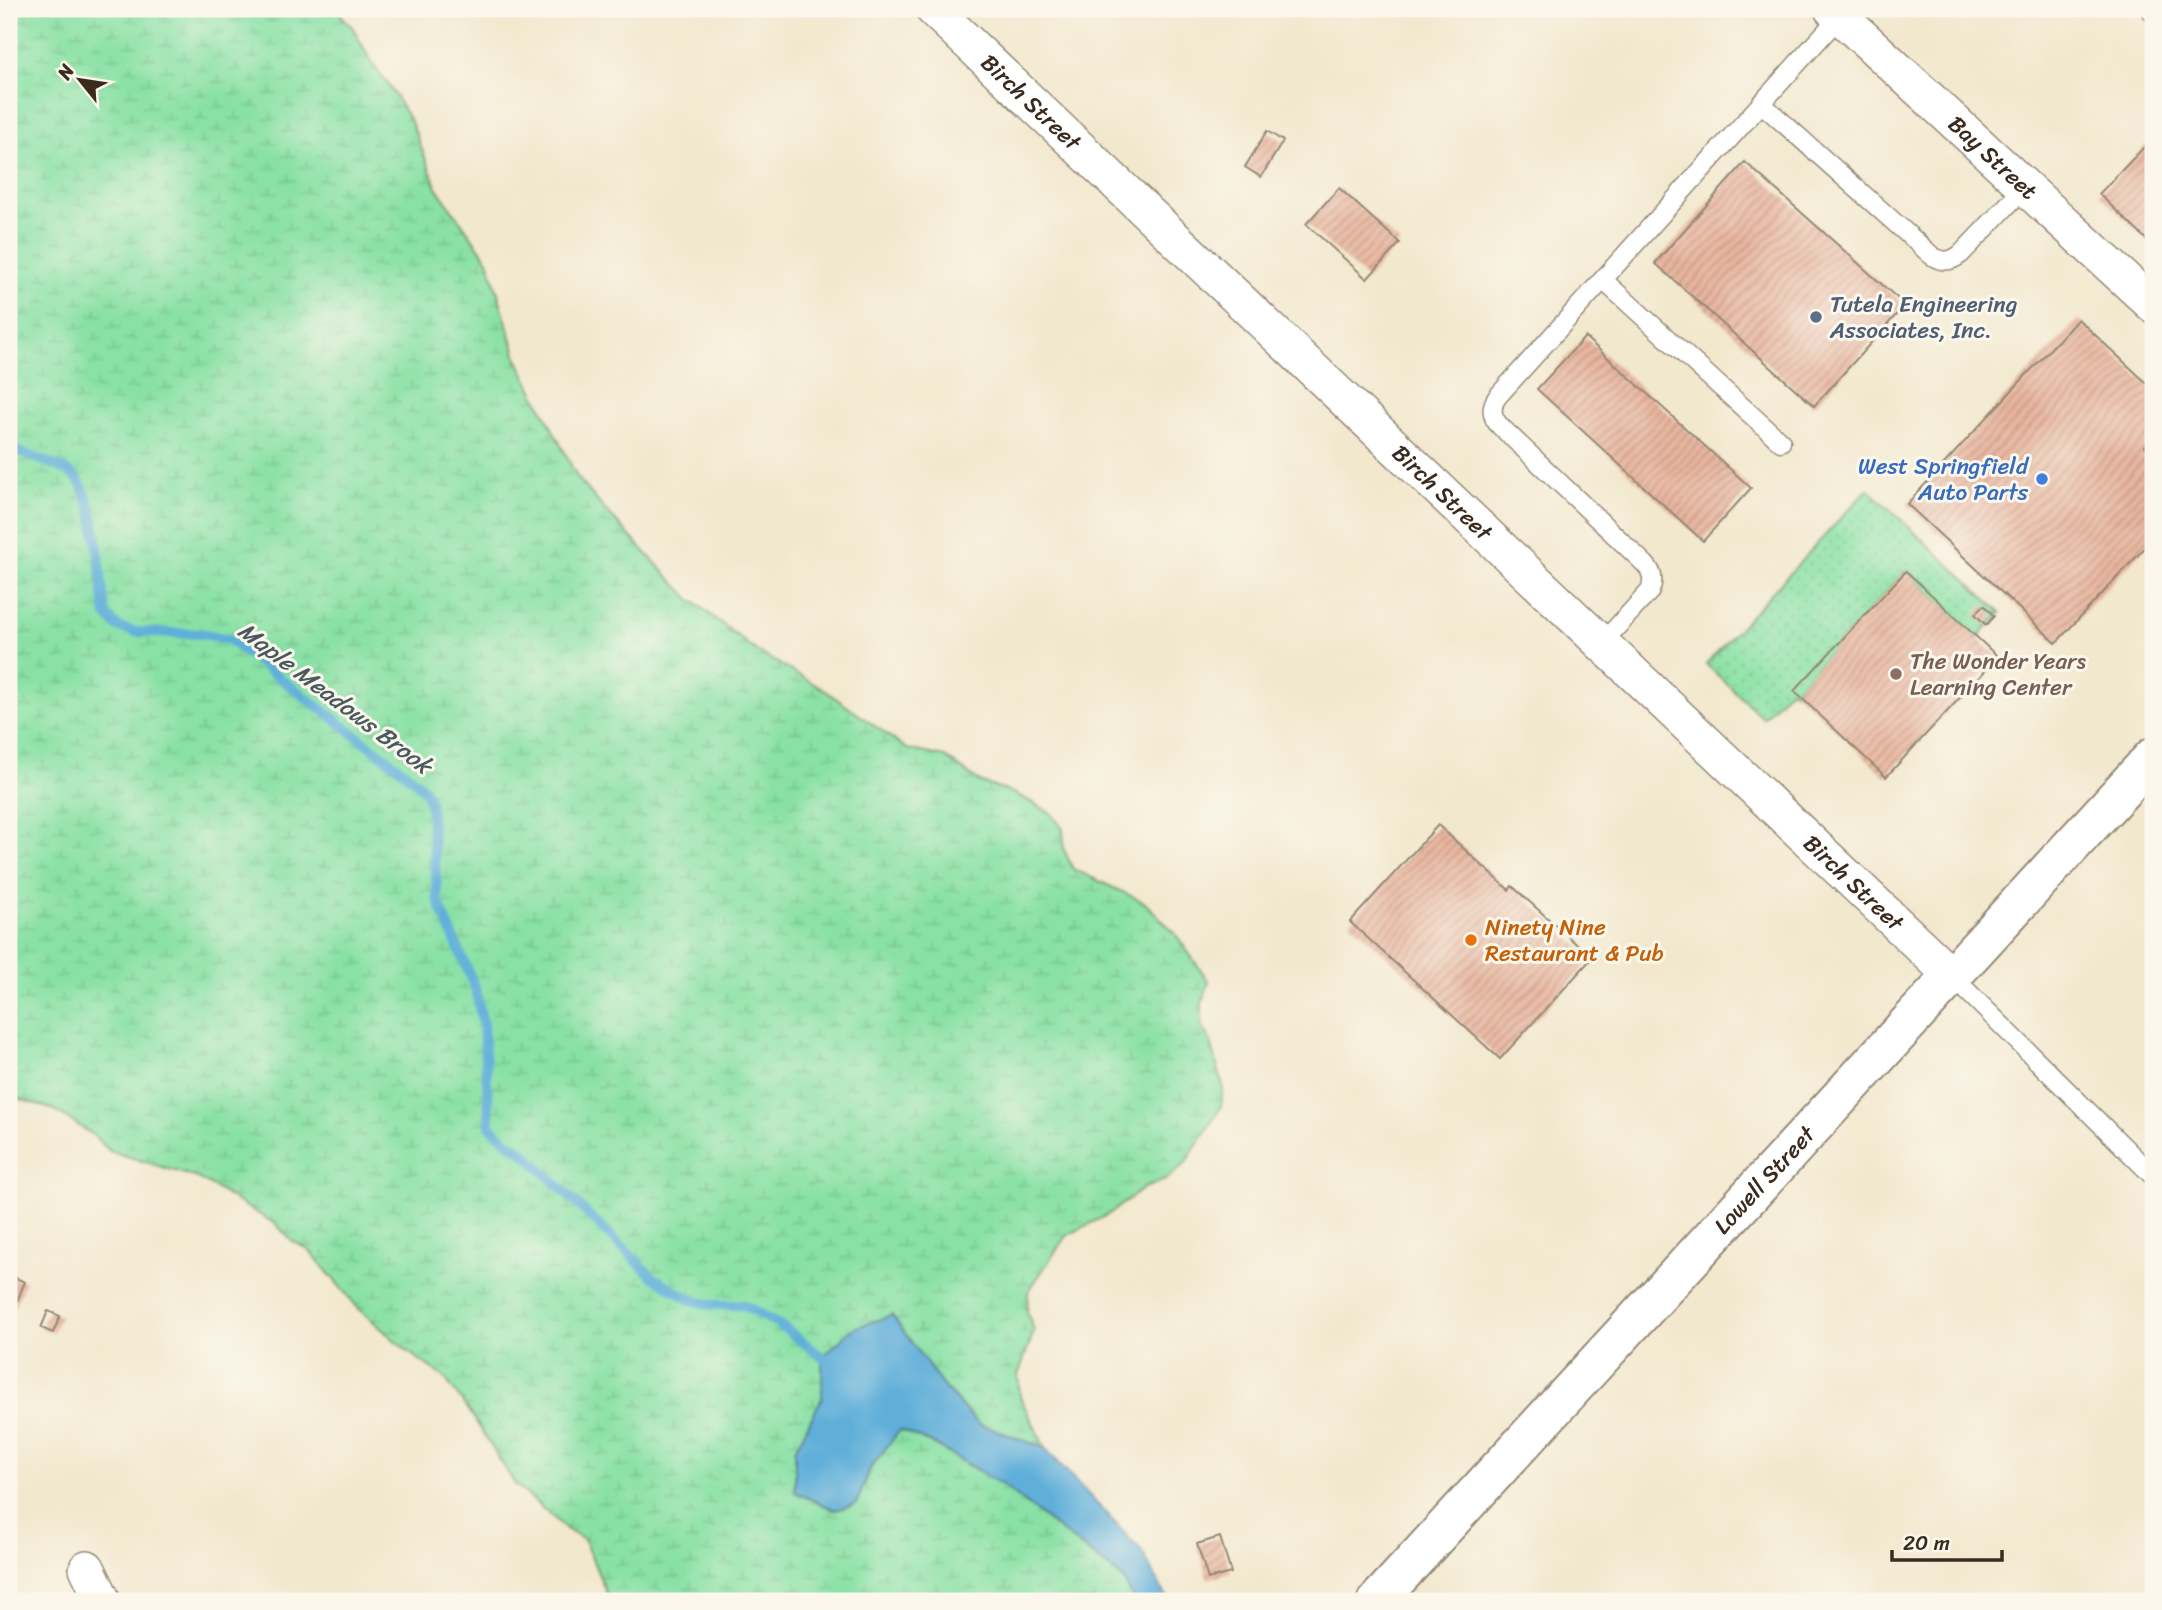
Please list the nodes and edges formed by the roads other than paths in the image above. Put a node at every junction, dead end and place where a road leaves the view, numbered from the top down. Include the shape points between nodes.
1 (933, 9) edge
2 (2150, 9) edge
3 (1836, 12) edge
4 (2153, 13) edge
5 (1761, 103) junction
6 (2025, 187) junction
7 (1603, 280) junction
8 (2153, 305) edge
9 (1781, 442) dead end
10 (1602, 643) junction
11 (2153, 757) edge
12 (1952, 975) junction
13 (2153, 1176) edge
14 (87, 1569) dead end
15 (103, 1601) edge
16 (1377, 1601) edge

1 - 10 street, Birch Street
2 - 4 lane
3 - 5 lane
3 - 6 street, Bay Street
5 - 6 lane via 1939,260 1949,261 1961,254
5 - 7 lane
6 - 8 street, Bay Street
7 - 9 lane
7 - 10 lane via 1493,404 1500,426 1651,572 1650,591
10 - 12 street, Birch Street
11 - 12 main road, Lowell Street
12 - 13 lane
12 - 16 main road, Lowell Street
14 - 15 street

